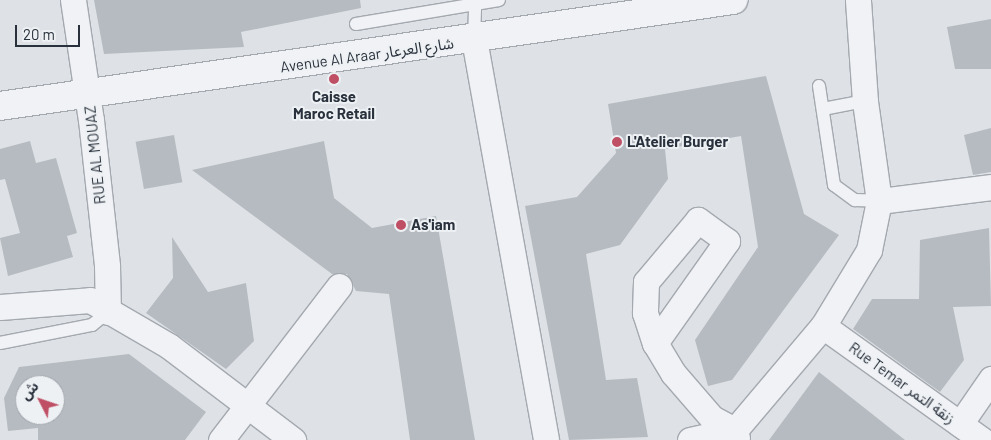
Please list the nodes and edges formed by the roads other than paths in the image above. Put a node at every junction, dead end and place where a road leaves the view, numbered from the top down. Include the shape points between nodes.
1 (73, 0) edge
2 (500, 0) edge
3 (733, 0) edge
4 (858, 0) edge
5 (475, 4) junction
6 (356, 24) dead end
7 (474, 39) junction
8 (819, 86) dead end
9 (88, 93) junction
10 (865, 101) junction
11 (0, 106) edge
12 (823, 109) junction
13 (991, 187) edge
14 (878, 201) junction
15 (339, 286) dead end
16 (0, 307) edge
17 (108, 312) junction
18 (823, 326) junction
19 (0, 343) edge
20 (655, 343) dead end
21 (991, 380) edge
22 (249, 404) junction
23 (960, 424) junction
24 (736, 435) edge
25 (221, 440) edge
26 (293, 440) edge
27 (546, 440) edge
28 (690, 440) edge
29 (982, 440) edge

1 - 9 street, RUE AL MOUAZ
2 - 5 lane
3 - 7 street, Avenue Al Araar شارع العرعار
4 - 10 street
5 - 6 lane
5 - 7 lane
7 - 9 street, Avenue Al Araar شارع العرعار
7 - 27 street
8 - 12 lane
9 - 11 street, Avenue Al Araar شارع العرعار
9 - 17 street, RUE AL MOUAZ via 107,266
10 - 12 lane
10 - 14 street
12 - 14 lane via 834,185 855,200
13 - 14 street
14 - 18 street via 869,250
15 - 22 street
16 - 17 street via 90,300
17 - 19 lane via 92,325
17 - 22 street via 169,346
18 - 23 street, Rue Temar زنقة التمر
18 - 24 street
20 - 24 street via 673,373 712,418
21 - 23 street
22 - 25 street
22 - 26 street
23 - 29 street, Rue Temar زنقة التمر
24 - 28 street

